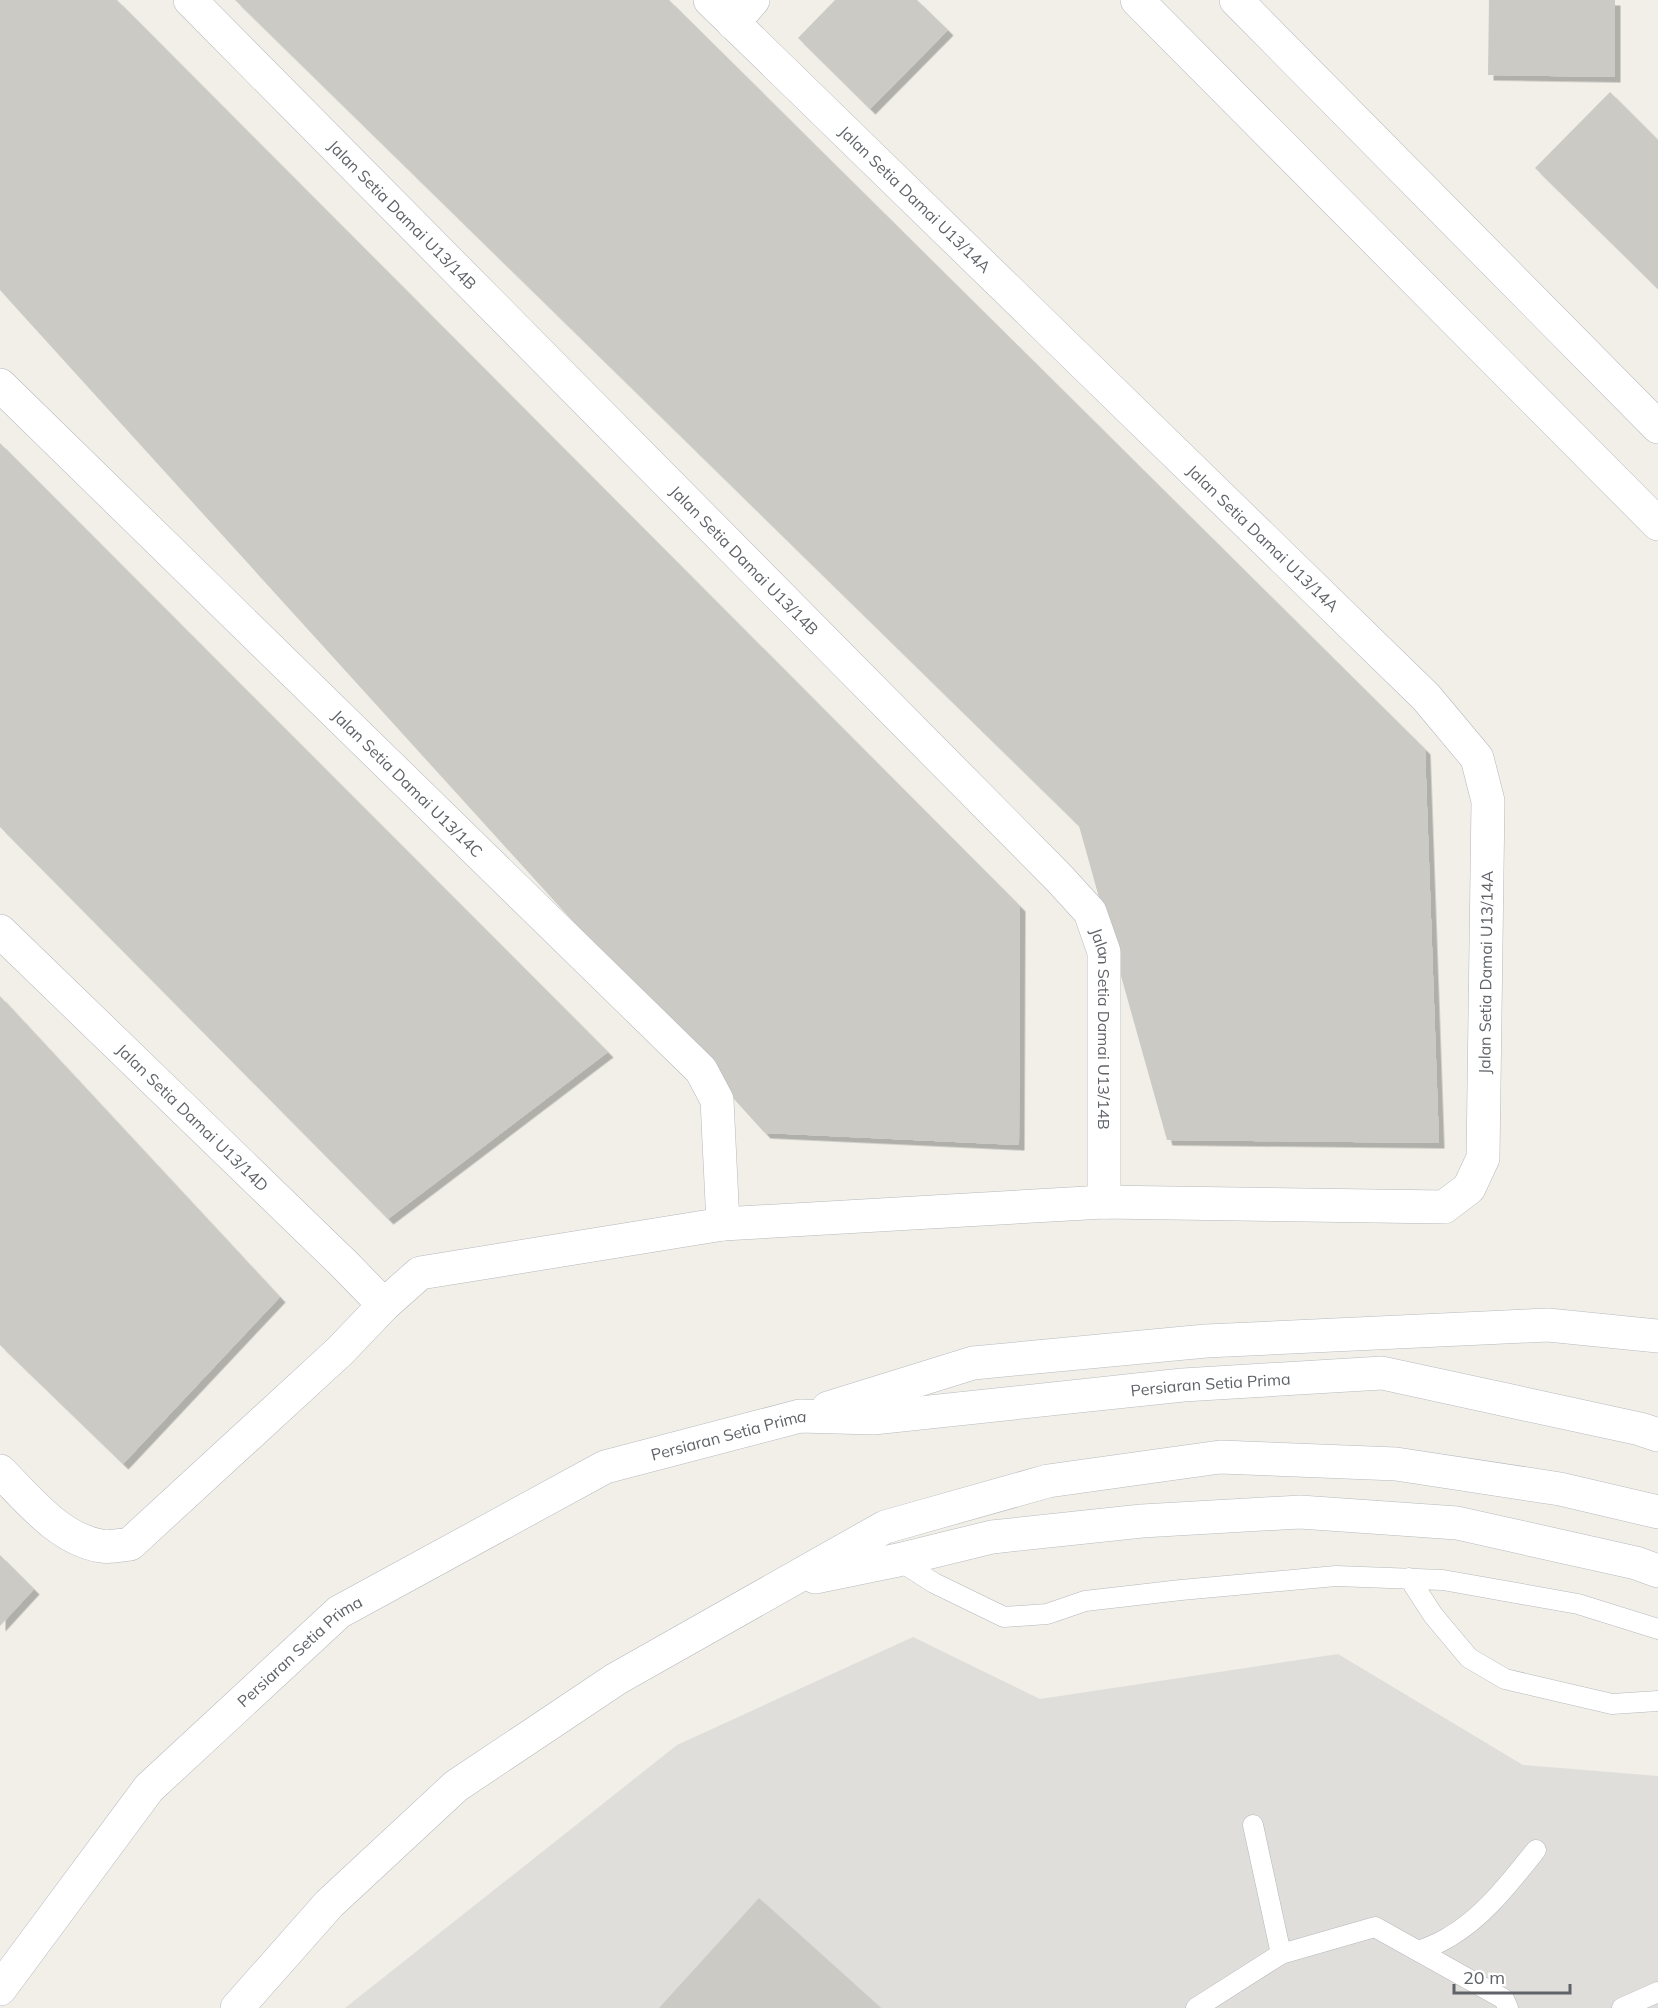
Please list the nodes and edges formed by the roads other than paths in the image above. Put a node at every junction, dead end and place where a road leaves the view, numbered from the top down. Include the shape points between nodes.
1 (190, 0) edge
2 (710, 0) edge
3 (1236, 0) edge
4 (1146, 5) edge
5 (743, 11) edge
6 (0, 385) edge
7 (1658, 427) edge
8 (1658, 524) edge
9 (0, 931) edge
10 (1104, 1202) junction
11 (723, 1224) junction
12 (384, 1305) junction
13 (1658, 1336) edge
14 (800, 1416) junction
15 (1658, 1435) edge
16 (0, 1471) edge
17 (1658, 1512) edge
18 (898, 1560) junction
19 (1658, 1571) edge
20 (1409, 1578) junction
21 (784, 1584) junction
22 (1658, 1629) edge
23 (1658, 1701) edge
24 (1253, 1825) dead end
25 (1536, 1850) dead end
26 (1419, 1951) junction
27 (1281, 1954) junction
28 (0, 1989) edge
29 (1658, 1992) edge
30 (237, 2008) edge
31 (1196, 2008) edge
32 (1508, 2008) edge
33 (1622, 2008) edge

1 - 10 street, Jalan Setia Damai U13/14B via 1090,912 1104,952
2 - 5 street, Jalan Setia Damai U13/14A
3 - 7 street
4 - 8 street
5 - 10 street, Jalan Setia Damai U13/14A via 1426,697 1477,758 1488,801 1483,1158 1468,1188 1444,1207
6 - 11 street, Jalan Setia Damai U13/14C via 700,1070 717,1100
9 - 12 street, Jalan Setia Damai U13/14D
10 - 11 street
11 - 12 street via 420,1273
12 - 16 street via 340,1351 130,1544 102,1547 73,1536 46,1517
13 - 14 street via 1548,1325 1206,1341 973,1363
14 - 15 street, Persiaran Setia Prima via 873,1418 1183,1385 1382,1373
14 - 28 street, Persiaran Setia Prima via 605,1467 339,1612 149,1788
17 - 21 street via 1560,1489 1396,1464 1220,1457 1048,1480 885,1527
18 - 19 street via 992,1537 1142,1521 1300,1512 1457,1523
18 - 20 lane via 934,1583 1004,1617 1047,1614 1084,1601 1181,1590 1336,1576
18 - 21 street
20 - 22 lane via 1443,1580 1578,1604
20 - 23 lane via 1468,1658 1505,1679 1612,1704
21 - 30 street via 616,1679 456,1786 329,1904
24 - 27 lane
25 - 26 lane via 1474,1920 1449,1938
26 - 27 lane via 1375,1927
26 - 32 lane via 1504,1999
27 - 31 lane
29 - 33 lane

